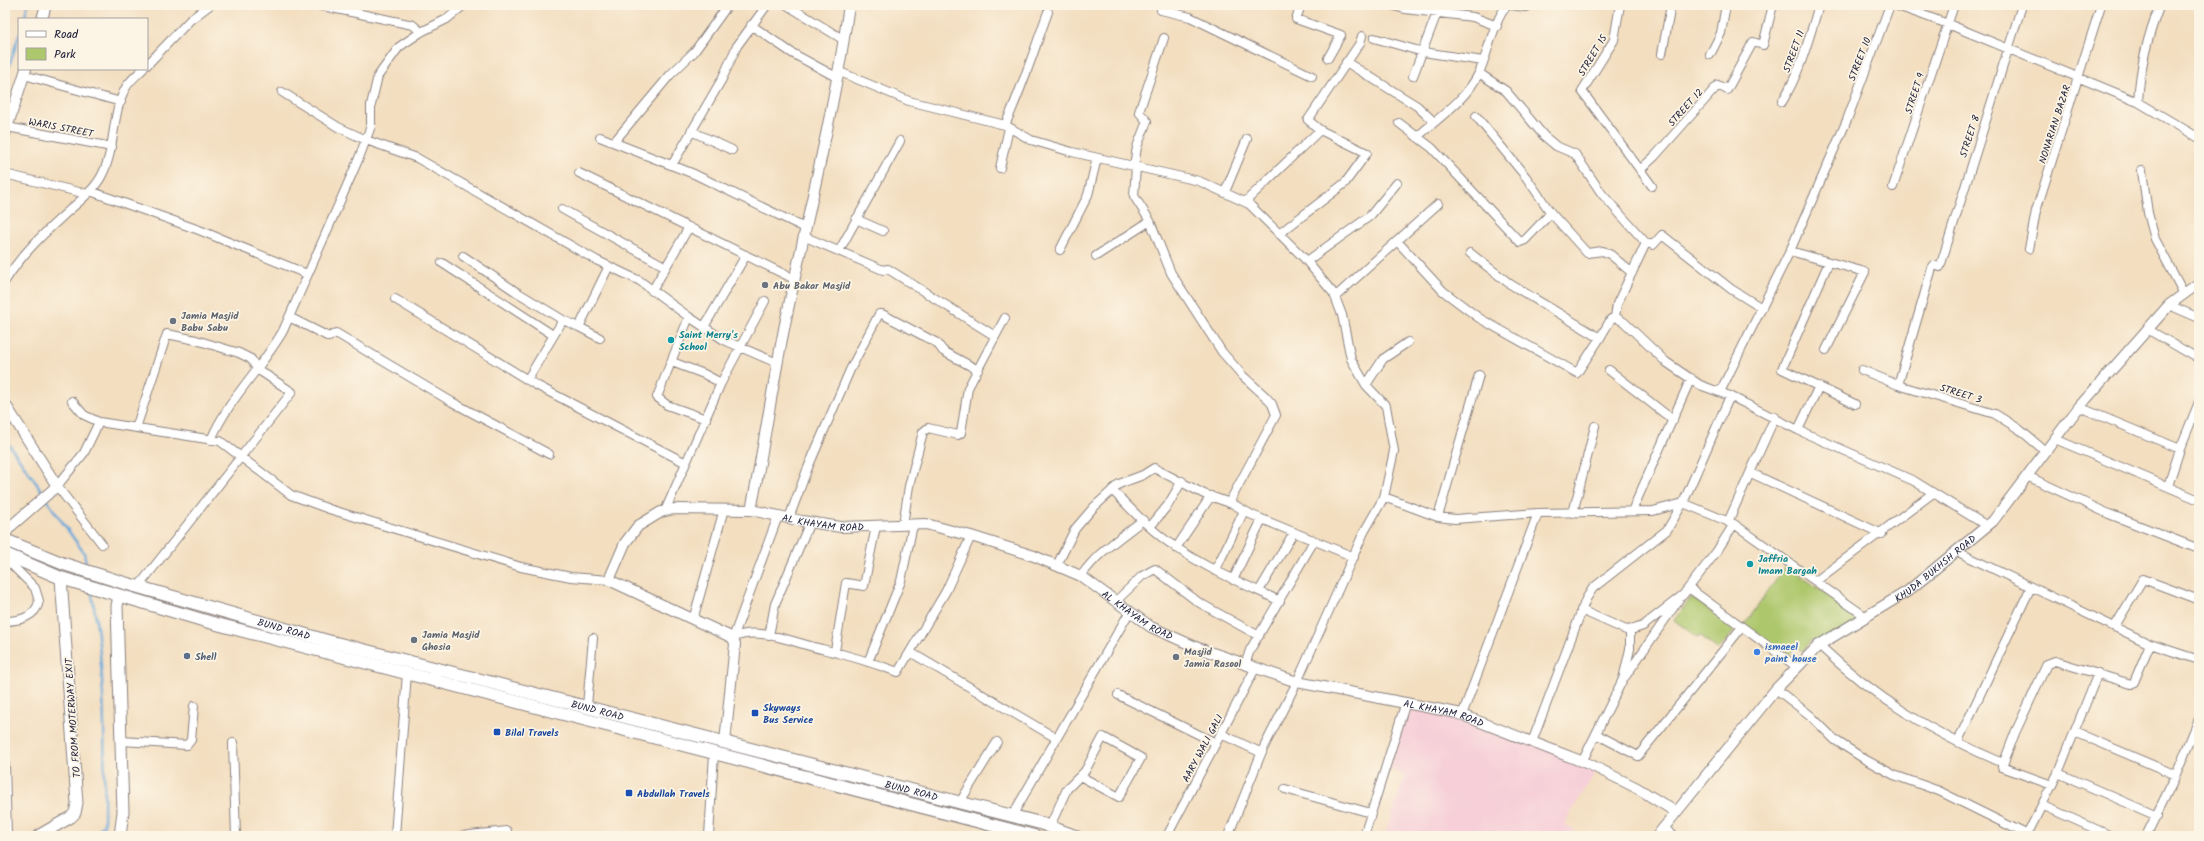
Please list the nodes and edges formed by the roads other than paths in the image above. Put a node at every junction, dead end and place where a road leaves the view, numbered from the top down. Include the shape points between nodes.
1 (46, 5) edge
2 (210, 5) edge
3 (318, 5) edge
4 (464, 5) edge
5 (728, 5) edge
6 (767, 5) edge
7 (787, 5) edge
8 (849, 5) edge
9 (1163, 5) edge
10 (1301, 5) edge
11 (1391, 5) edge
12 (1509, 5) edge
13 (1530, 5) edge
14 (1620, 5) edge
15 (1671, 5) edge
16 (1726, 5) edge
17 (1773, 5) edge
18 (1819, 5) edge
19 (1890, 5) edge
20 (1895, 5) edge
21 (1954, 5) edge
22 (2022, 5) edge
23 (2102, 5) edge
24 (2160, 5) edge
25 (1406, 7) edge
26 (1439, 9) edge
27 (1048, 12) dead end
28 (42, 18) edge
29 (1948, 24) junction
30 (751, 25) junction
31 (1497, 26) junction
32 (420, 32) junction
33 (1362, 36) dead end
34 (1164, 38) dead end
35 (1374, 38) dead end
36 (844, 40) junction
37 (2008, 49) junction
38 (1423, 52) junction
39 (1662, 54) dead end
40 (1710, 55) dead end
41 (1328, 58) dead end
42 (1483, 61) junction
43 (1346, 62) junction
44 (148, 64) edge
45 (142, 70) edge
46 (25, 72) edge
47 (1479, 73) junction
48 (839, 75) junction
49 (1312, 76) dead end
50 (1413, 76) dead end
51 (2079, 78) junction
52 (282, 92) dead end
53 (121, 102) junction
54 (1782, 102) dead end
55 (2138, 102) junction
56 (1476, 116) dead end
57 (1434, 122) junction
58 (1399, 123) dead end
59 (1007, 126) junction
60 (1320, 130) junction
61 (6, 131) edge
62 (691, 131) junction
63 (600, 136) dead end
64 (1417, 137) junction
65 (2199, 138) edge
66 (1247, 139) dead end
67 (366, 140) junction
68 (900, 141) dead end
69 (614, 142) junction
70 (112, 147) junction
71 (732, 150) dead end
72 (1097, 158) junction
73 (672, 165) junction
74 (1135, 166) junction
75 (1000, 168) dead end
76 (1640, 170) junction
77 (2142, 171) dead end
78 (579, 173) dead end
79 (5, 174) edge
80 (1397, 183) dead end
81 (1652, 186) dead end
82 (1894, 187) dead end
83 (1225, 192) junction
84 (89, 193) junction
85 (1245, 202) junction
86 (1438, 204) dead end
87 (562, 209) dead end
88 (1551, 213) junction
89 (856, 219) junction
90 (1150, 221) junction
91 (690, 227) junction
92 (883, 231) dead end
93 (804, 232) junction
94 (1279, 234) junction
95 (1397, 241) junction
96 (1646, 243) junction
97 (2029, 249) dead end
98 (1060, 250) dead end
99 (839, 251) junction
100 (1790, 251) junction
101 (1470, 253) dead end
102 (746, 255) junction
103 (463, 256) dead end
104 (1096, 256) dead end
105 (1307, 261) junction
106 (1828, 262) junction
107 (442, 263) dead end
108 (609, 266) junction
109 (666, 267) junction
110 (1632, 273) junction
111 (307, 274) junction
112 (794, 278) junction
113 (5, 281) edge
114 (2199, 283) edge
115 (652, 290) junction
116 (2184, 294) junction
117 (1335, 297) junction
118 (395, 299) dead end
119 (765, 301) dead end
120 (2169, 305) junction
121 (1760, 307) junction
122 (289, 317) junction
123 (689, 317) junction
124 (1615, 317) junction
125 (1005, 318) dead end
126 (2199, 318) edge
127 (563, 320) junction
128 (579, 327) junction
129 (704, 328) junction
130 (2147, 329) junction
131 (554, 335) junction
132 (995, 336) junction
133 (600, 338) dead end
134 (1600, 338) junction
135 (1408, 342) dead end
136 (741, 348) junction
137 (1826, 350) dead end
138 (2199, 359) edge
139 (672, 362) junction
140 (777, 363) junction
141 (257, 369) junction
142 (978, 370) junction
143 (1609, 370) dead end
144 (1862, 370) dead end
145 (1479, 375) dead end
146 (1691, 378) junction
147 (527, 380) junction
148 (721, 383) junction
149 (1366, 385) junction
150 (1898, 385) junction
151 (1819, 386) junction
152 (1720, 392) junction
153 (1730, 396) junction
154 (72, 401) dead end
155 (2199, 402) edge
156 (5, 404) edge
157 (1855, 404) dead end
158 (2079, 407) junction
159 (1775, 417) junction
160 (706, 418) junction
161 (1673, 420) junction
162 (99, 422) junction
163 (1595, 426) dead end
164 (136, 428) junction
165 (1798, 430) junction
166 (2055, 438) junction
167 (211, 440) junction
168 (2180, 449) junction
169 (2045, 451) junction
170 (549, 454) dead end
171 (241, 456) junction
172 (686, 463) junction
173 (1750, 473) junction
174 (2027, 476) junction
175 (1182, 481) junction
176 (57, 486) junction
177 (2168, 486) junction
178 (1112, 490) junction
179 (1933, 493) junction
180 (1211, 496) junction
181 (1384, 497) junction
182 (2199, 500) edge
183 (1229, 503) junction
184 (1683, 503) junction
185 (724, 509) junction
186 (751, 510) junction
187 (665, 511) junction
188 (1244, 511) junction
189 (1632, 511) junction
190 (1538, 513) junction
191 (1573, 513) junction
192 (778, 516) junction
193 (1438, 517) junction
194 (790, 518) junction
195 (1262, 519) junction
196 (1143, 520) junction
197 (810, 522) junction
198 (1731, 523) junction
199 (908, 525) junction
200 (876, 526) junction
201 (1150, 526) junction
202 (1987, 526) junction
203 (8, 531) edge
204 (1294, 532) junction
205 (1882, 534) junction
206 (971, 536) junction
207 (5, 540) edge
208 (1314, 541) junction
209 (102, 544) dead end
210 (1176, 548) junction
211 (2199, 549) edge
212 (1956, 551) junction
213 (5, 554) edge
214 (1354, 557) junction
215 (5, 558) edge
216 (1057, 565) junction
217 (1215, 571) junction
218 (1081, 576) junction
219 (62, 578) junction
220 (609, 580) junction
221 (1233, 580) junction
222 (1816, 581) junction
223 (138, 587) junction
224 (2031, 587) junction
225 (1689, 588) junction
226 (1259, 591) junction
227 (1683, 595) junction
228 (119, 596) junction
229 (2199, 600) edge
230 (1116, 601) junction
231 (1280, 601) junction
232 (196, 604) junction
233 (1581, 610) junction
234 (1130, 611) junction
235 (1862, 614) dead end
236 (192, 617) junction
237 (693, 620) junction
238 (5, 621) edge
239 (2115, 626) junction
240 (1742, 627) junction
241 (1630, 630) junction
242 (769, 636) junction
243 (1258, 636) junction
244 (593, 638) dead end
245 (733, 638) junction
246 (2150, 644) junction
247 (1819, 645) junction
248 (835, 651) junction
249 (910, 652) junction
250 (2199, 660) edge
251 (868, 662) junction
252 (1245, 665) junction
253 (1797, 667) junction
254 (1255, 669) junction
255 (407, 673) junction
256 (2098, 673) junction
257 (1623, 679) junction
258 (1297, 682) junction
259 (1776, 689) junction
260 (1118, 695) dead end
261 (1406, 702) junction
262 (194, 706) dead end
263 (587, 706) junction
264 (1462, 714) junction
265 (2199, 719) edge
266 (2075, 732) junction
267 (1221, 734) junction
268 (1596, 734) junction
269 (1056, 738) junction
270 (121, 741) junction
271 (1958, 741) junction
272 (725, 742) junction
273 (997, 742) dead end
274 (1532, 742) junction
275 (233, 743) dead end
276 (1216, 743) junction
277 (714, 753) junction
278 (1262, 753) junction
279 (1582, 762) junction
280 (2003, 763) junction
281 (5, 765) edge
282 (2058, 773) junction
283 (2176, 775) junction
284 (1080, 776) junction
285 (2052, 785) junction
286 (1285, 788) dead end
287 (960, 802) junction
288 (2042, 805) junction
289 (1676, 812) junction
290 (1371, 813) junction
291 (1012, 816) junction
292 (2157, 816) junction
293 (1050, 826) junction
294 (1663, 827) junction
295 (507, 831) dead end
296 (1001, 832) edge
297 (2028, 835) edge
298 (7, 836) edge
299 (38, 836) edge
300 (120, 836) edge
301 (236, 836) edge
302 (395, 836) edge
303 (462, 836) edge
304 (709, 836) edge
305 (1034, 836) edge
306 (1075, 836) edge
307 (1168, 836) edge
308 (1228, 836) edge
309 (1364, 836) edge
310 (1657, 836) edge
311 (1674, 836) edge
312 (2111, 836) edge
313 (2146, 836) edge

1 - 28 street
2 - 44 street via 190,20
3 - 32 street via 413,26
4 - 32 street via 447,19
5 - 69 street via 694,52 628,122
6 - 30 street
7 - 36 street
8 - 36 street
9 - 49 street via 1161,10 1190,18
10 - 41 street via 1296,19 1341,35
11 - 25 street
12 - 13 street
12 - 31 street
14 - 76 street, STREET 15 via 1614,40 1582,91
15 - 39 street
16 - 40 street via 1721,33
17 - 76 street, STREET 12 via 1763,45 1753,42 1727,90 1718,85
18 - 54 street, STREET 11 via 1808,42 1790,89
19 - 100 street, STREET 10 via 1847,120
20 - 29 street
21 - 29 street, STREET 9
22 - 37 street, STREET 8
23 - 51 street, NONARIAN BAZAR
24 - 55 street via 2140,66
25 - 26 street
26 - 31 street
26 - 38 street
27 - 59 street
29 - 37 street
29 - 82 street, STREET 9
30 - 48 street via 792,53
30 - 62 street
31 - 42 street
32 - 67 street via 399,47 378,76 373,90 371,126
33 - 43 street
34 - 74 street via 1139,112 1147,121 1137,147
35 - 38 street
36 - 48 street
37 - 51 street
37 - 150 street, STREET 8 via 1940,267 1934,265
38 - 42 street
38 - 50 street
42 - 47 street
43 - 57 street via 1417,106
43 - 60 street via 1308,120
45 - 53 street via 125,89
46 - 53 street
46 - 61 street
47 - 57 street via 1465,95
47 - 96 street via 1506,91 1544,136 1556,146 1575,154 1602,194
48 - 59 street via 909,101
48 - 93 street
51 - 55 street
51 - 97 street, NONARIAN BAZAR via 2036,211
52 - 67 street via 338,127
53 - 70 street
55 - 65 street
56 - 88 street via 1526,177
57 - 64 street
58 - 64 street
59 - 72 street via 1030,140
59 - 75 street
60 - 85 street
60 - 94 street via 1367,153 1344,183
61 - 70 street, WARIS STREET
62 - 71 street
62 - 73 street
63 - 69 street
64 - 88 street via 1432,148 1520,242
66 - 83 street
67 - 108 street via 417,158
67 - 111 street
68 - 89 street
69 - 73 street
70 - 84 street via 102,176
72 - 74 street
72 - 98 street via 1088,195
73 - 93 street
74 - 83 street via 1199,181
74 - 90 street via 1134,196
76 - 81 street
77 - 116 street via 2155,240
78 - 91 street
79 - 84 street
80 - 105 street via 1370,216
83 - 85 street
84 - 111 street via 199,230
84 - 113 street via 36,241 14,266
85 - 94 street
86 - 95 street
87 - 109 street
88 - 110 street via 1587,253 1603,251
89 - 92 street
89 - 99 street
90 - 104 street
90 - 183 street via 1171,273 1199,318 1222,352 1272,404 1276,415
91 - 102 street
91 - 109 street
93 - 99 street
93 - 112 street
94 - 105 street
95 - 117 street
95 - 134 street via 1443,291 1479,318 1577,373
96 - 110 street
96 - 121 street via 1653,244 1662,235 1731,289
99 - 132 street via 883,270 888,269
100 - 106 street
100 - 121 street, STREET 10
101 - 134 street via 1510,284
102 - 112 street
102 - 129 street
103 - 127 street
105 - 117 street
106 - 137 street via 1865,272
106 - 151 street via 1782,369
107 - 131 street
108 - 115 street via 640,281
108 - 128 street
109 - 115 street
110 - 124 street via 1617,304
111 - 122 street
112 - 140 street
114 - 116 street, KHUDA BUKHSH ROAD
115 - 123 street
116 - 120 street, KHUDA BUKHSH ROAD
117 - 149 street via 1342,315 1351,359
118 - 147 street
119 - 136 street
120 - 126 street
120 - 130 street, KHUDA BUKHSH ROAD
121 - 152 street, STREET 10
122 - 141 street via 272,350
122 - 170 street via 329,337 336,333 452,402
123 - 129 street
123 - 139 street
124 - 134 street
124 - 146 street via 1624,322 1666,362
125 - 132 street
127 - 128 street
127 - 131 street
128 - 133 street
129 - 136 street
130 - 138 street
130 - 158 street, KHUDA BUKHSH ROAD
131 - 147 street
132 - 142 street
135 - 149 street via 1384,359
136 - 140 street
136 - 148 street
139 - 148 street
139 - 160 street via 657,397 667,405
140 - 186 street
141 - 164 street via 251,360 238,353 167,334
141 - 167 street via 223,414
141 - 171 street via 292,392
142 - 194 street via 943,351 937,343 879,314 850,370 807,470
142 - 199 street via 968,388 961,433 958,435 928,428 923,432 909,486
143 - 161 street
144 - 150 street, STREET 3
145 - 193 street
146 - 152 street via 1700,385
146 - 161 street
147 - 172 street
148 - 160 street
149 - 181 street via 1386,406 1394,451
150 - 169 street, STREET 3 via 1995,414 2019,429
151 - 157 street
151 - 165 street
152 - 153 street
153 - 159 street
153 - 184 street
154 - 162 street via 84,415
155 - 168 street
156 - 176 street
158 - 166 street, KHUDA BUKHSH ROAD
158 - 168 street
159 - 165 street
159 - 173 street
160 - 172 street
161 - 189 street
162 - 164 street
162 - 176 street via 84,453
163 - 191 street
164 - 167 street
165 - 179 street via 1914,481
166 - 169 street, KHUDA BUKHSH ROAD
166 - 177 street
167 - 171 street via 220,441
168 - 177 street
169 - 174 street, KHUDA BUKHSH ROAD
171 - 220 street via 291,495 330,509 521,567 571,577
171 - 223 street
172 - 187 street
173 - 198 street
173 - 205 street
174 - 202 street, KHUDA BUKHSH ROAD
174 - 211 street via 2109,514
175 - 178 street via 1154,468 1119,484
175 - 180 street
175 - 201 street via 1168,505
176 - 203 street
176 - 209 street
177 - 182 street
178 - 196 street
178 - 216 street via 1074,530
179 - 202 street
179 - 205 street
180 - 183 street
180 - 210 street
181 - 193 street
181 - 214 street via 1364,532
183 - 188 street
184 - 189 street via 1653,511
184 - 198 street
184 - 233 street via 1667,530 1593,588
185 - 186 street, AL KHAYAM ROAD
185 - 187 street, AL KHAYAM ROAD
185 - 237 street
186 - 192 street, AL KHAYAM ROAD
187 - 220 street, AL KHAYAM ROAD via 646,519 638,526 625,543
188 - 195 street
188 - 217 street
189 - 191 street
190 - 191 street
190 - 193 street via 1479,518
190 - 264 street
192 - 194 street, AL KHAYAM ROAD
192 - 245 street
194 - 197 street, AL KHAYAM ROAD
195 - 204 street
195 - 221 street
196 - 201 street
196 - 218 street via 1109,545 1090,563
197 - 200 street, AL KHAYAM ROAD via 841,527
197 - 242 street via 775,604
198 - 222 street
198 - 225 street via 1717,551
199 - 200 street, AL KHAYAM ROAD
199 - 206 street, AL KHAYAM ROAD via 926,524
199 - 251 street via 901,581
200 - 248 street via 864,586 846,583
201 - 210 street
202 - 212 street, KHUDA BUKHSH ROAD
204 - 208 street
204 - 226 street
205 - 222 street
206 - 216 street, AL KHAYAM ROAD
206 - 249 street via 946,591
207 - 223 main road, BUND ROAD via 64,564
208 - 214 street
208 - 231 street
210 - 217 street
212 - 224 street
212 - 247 street, KHUDA BUKHSH ROAD via 1908,591
213 - 219 main road, BUND ROAD
214 - 258 street
215 - 238 street via 35,588 39,602 28,617
216 - 218 street, AL KHAYAM ROAD
217 - 221 street
218 - 230 street, AL KHAYAM ROAD
219 - 228 main road, BUND ROAD
219 - 299 main road, TO FROM MOTERWAY EXIT via 77,803 75,813 71,817
220 - 237 street
221 - 226 street
222 - 235 street
223 - 232 main road, BUND ROAD
224 - 239 street
224 - 271 street
225 - 227 street
225 - 240 street
226 - 231 street
227 - 241 street via 1648,622
227 - 257 street
228 - 236 main road, BUND ROAD
228 - 270 main road via 117,606
229 - 239 street via 2143,579
230 - 234 street, AL KHAYAM ROAD
230 - 243 street via 1142,576 1155,569 1198,602
231 - 243 street
232 - 236 main road
232 - 263 main road, BUND ROAD via 324,640
233 - 241 street
233 - 274 street
234 - 252 street, AL KHAYAM ROAD via 1158,630
234 - 269 street
236 - 255 main road, BUND ROAD
237 - 245 street
239 - 246 street
240 - 253 street
240 - 268 street via 1638,756
241 - 257 street via 1630,649
242 - 245 street via 740,634
242 - 248 street
243 - 252 street
244 - 263 street
245 - 272 street via 735,644
246 - 250 street
246 - 256 street via 2134,682 2128,683
247 - 253 street, KHUDA BUKHSH ROAD
247 - 271 street via 1851,676 1892,705 1941,735
248 - 251 street
249 - 251 street via 898,672
249 - 269 street
252 - 254 street, AL KHAYAM ROAD
253 - 259 street, KHUDA BUKHSH ROAD
254 - 258 street, AL KHAYAM ROAD
254 - 267 street, AARY WALI GALI
255 - 277 main road, BUND ROAD
255 - 302 street
256 - 266 street
256 - 280 street via 2055,660 2047,664
257 - 268 street
258 - 261 street, AL KHAYAM ROAD
258 - 278 street
259 - 289 street, KHUDA BUKHSH ROAD
259 - 297 street via 1811,716 1835,740 1866,760 1894,775 1939,791
260 - 276 street
261 - 264 street, AL KHAYAM ROAD
261 - 290 street
262 - 270 street via 191,740 187,745
263 - 272 main road, BUND ROAD
264 - 274 street, AL KHAYAM ROAD
265 - 283 street
266 - 282 street
266 - 283 street
267 - 276 street, AARY WALI GALI
267 - 278 street
268 - 279 street
269 - 291 street
270 - 300 main road via 123,812
271 - 280 street
272 - 287 main road, BUND ROAD
273 - 287 street
274 - 279 street, AL KHAYAM ROAD
275 - 301 street
276 - 307 street, AARY WALI GALI
277 - 296 main road, BUND ROAD
277 - 304 street
278 - 308 street
279 - 289 street, AL KHAYAM ROAD via 1638,788
280 - 285 street via 2002,767
281 - 298 street
282 - 285 street
282 - 292 street
283 - 292 street
284 - 284 street via 1119,797 1141,758 1104,737
284 - 293 street via 1067,789
285 - 288 street
286 - 290 street
287 - 291 main road, BUND ROAD
288 - 297 street
288 - 312 street
289 - 294 street, KHUDA BUKHSH ROAD
290 - 309 street
291 - 293 main road, BUND ROAD
292 - 313 street
293 - 306 main road, BUND ROAD
294 - 310 street, KHUDA BUKHSH ROAD
294 - 311 street
295 - 303 street
296 - 305 main road, BUND ROAD

